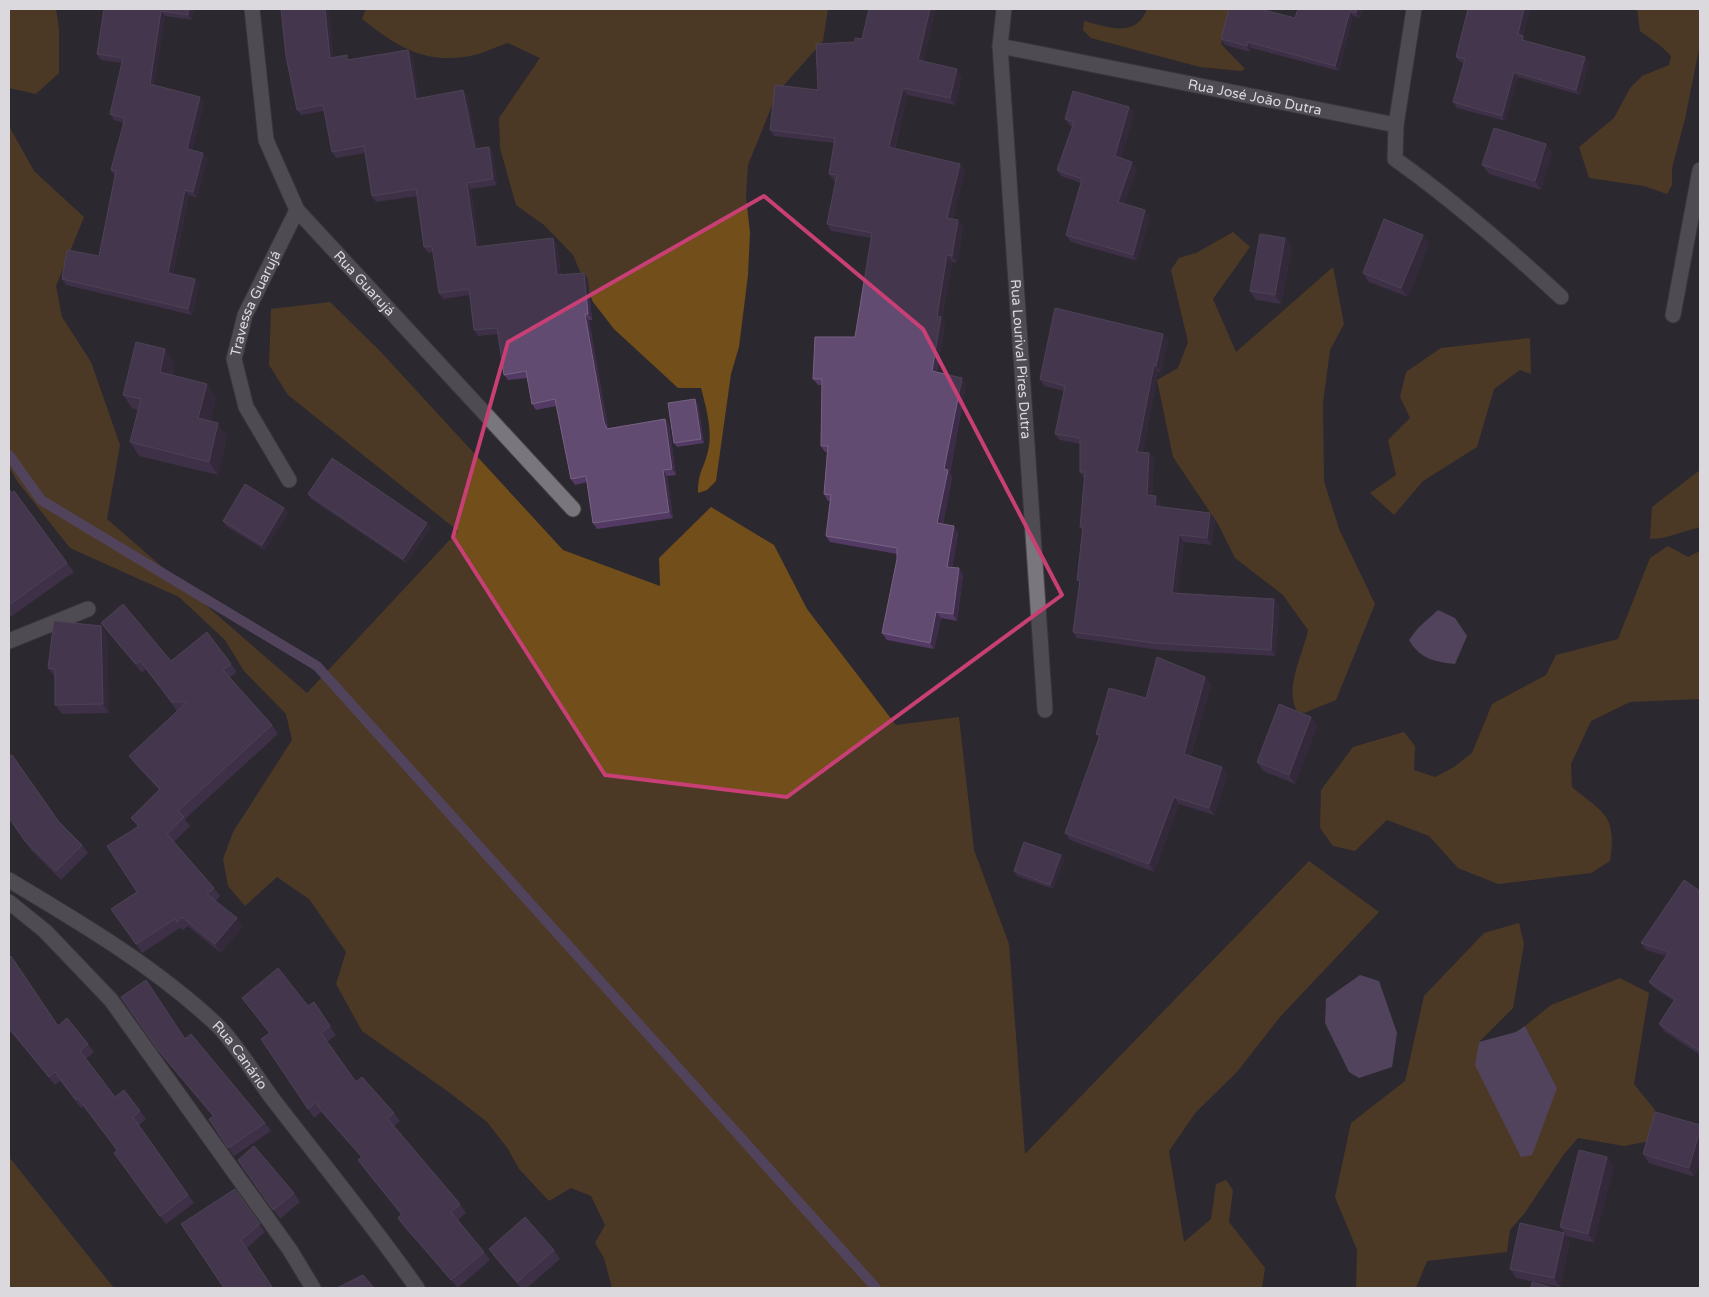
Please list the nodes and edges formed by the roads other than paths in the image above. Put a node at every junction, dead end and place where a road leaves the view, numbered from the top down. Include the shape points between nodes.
1 (252, 9) edge
2 (1004, 9) edge
3 (1414, 9) edge
4 (1000, 46) junction
5 (1396, 125) junction
6 (1700, 170) edge
7 (297, 210) junction
8 (1561, 297) dead end
9 (1673, 315) dead end
10 (289, 480) dead end
11 (572, 509) dead end
12 (88, 609) dead end
13 (9, 641) edge
14 (1045, 710) dead end
15 (9, 880) edge
16 (9, 902) edge
17 (313, 1288) edge
18 (417, 1288) edge

1 - 7 street, Rua Guarujá via 266,140
2 - 4 street, Rua Lourival Pires Dutra
3 - 5 street
4 - 5 street, Rua José João Dutra
4 - 14 street, Rua Lourival Pires Dutra
5 - 8 street via 1395,159 1450,199
6 - 9 street
7 - 10 street, Travessa Guarujá via 245,315 234,359 246,407
7 - 11 street, Rua Guarujá
12 - 13 street
15 - 18 street, Rua Canário via 122,950 218,1026
16 - 17 street via 45,931 111,1000 290,1250

